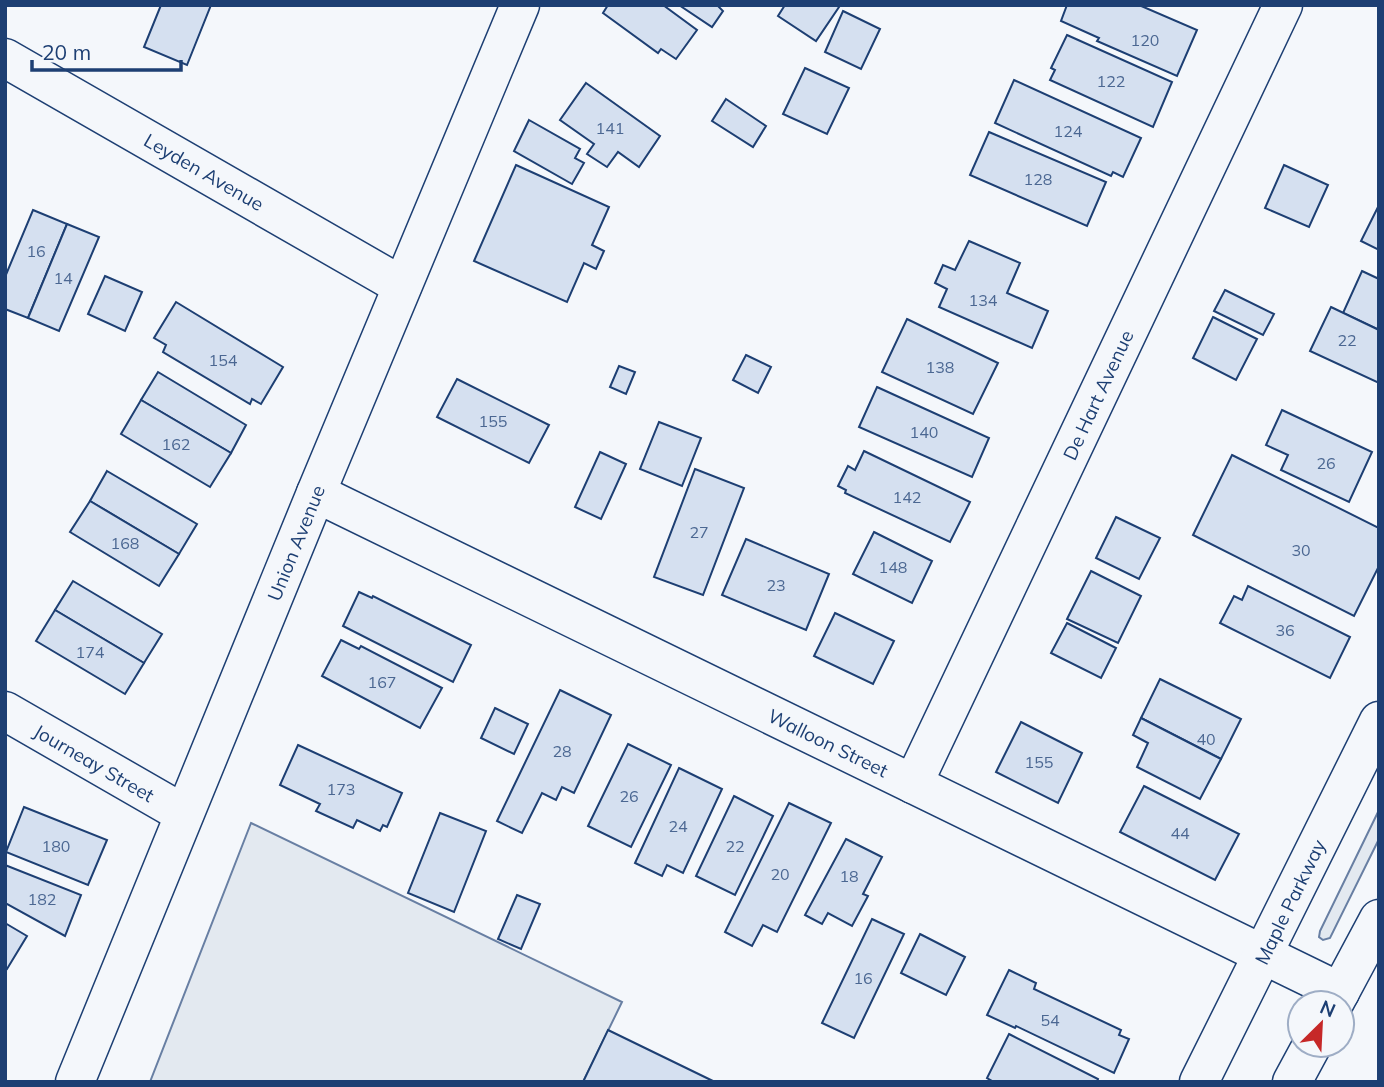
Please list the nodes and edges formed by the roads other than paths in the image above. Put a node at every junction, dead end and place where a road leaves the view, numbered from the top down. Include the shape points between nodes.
1 (520, 5) edge
2 (1283, 5) edge
3 (5, 58) edge
4 (402, 286) junction
5 (316, 492) junction
6 (5, 711) edge
7 (1379, 721) edge
8 (913, 784) junction
9 (184, 814) junction
10 (1379, 919) edge
11 (1264, 955) junction
12 (1323, 989) edge
13 (1341, 989) edge
14 (1304, 1059) edge
15 (75, 1082) edge
16 (1199, 1082) edge
17 (1292, 1082) edge

1 - 4 street, Union Avenue
2 - 8 street, De Hart Avenue
3 - 4 street, Leyden Avenue
4 - 5 street, Union Avenue
5 - 8 street, Walloon Street
5 - 9 street, Union Avenue
6 - 9 street, Journeay Street
7 - 11 street, Maple Parkway
8 - 11 street, Walloon Street
9 - 15 street, Union Avenue
10 - 13 street
11 - 12 street, Walloon Street
11 - 16 street, Maple Parkway
14 - 17 street

